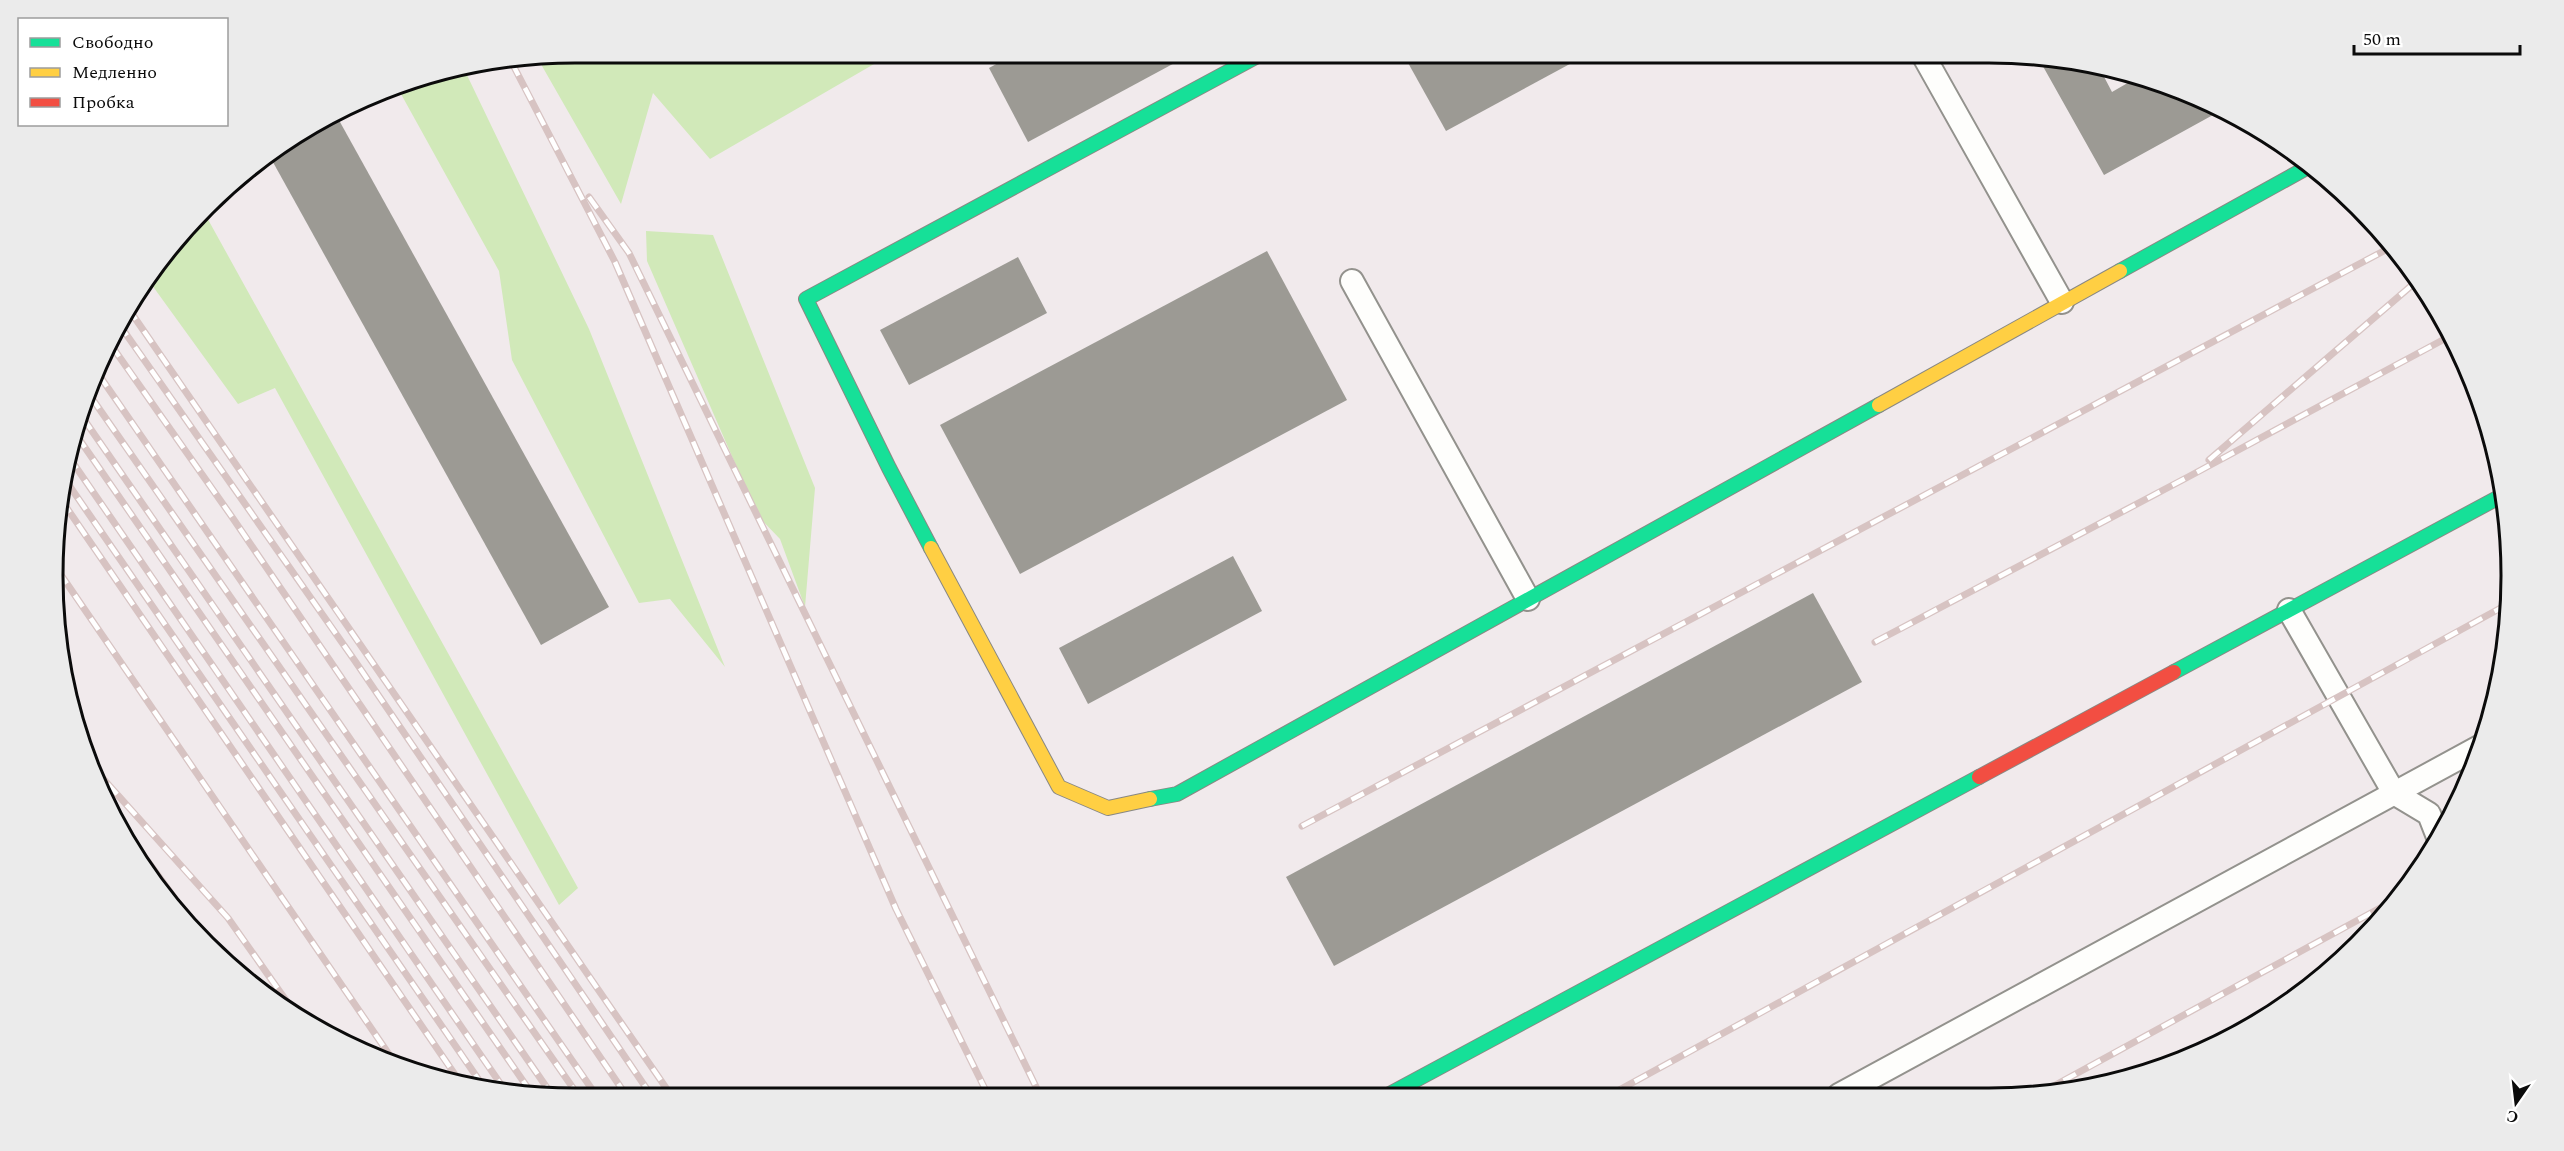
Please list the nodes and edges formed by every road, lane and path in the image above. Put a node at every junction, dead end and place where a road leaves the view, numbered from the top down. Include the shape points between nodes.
1 (1243, 63) edge
2 (1928, 63) edge
3 (2302, 170) edge
4 (1352, 281) dead end
5 (2062, 302) junction
6 (2495, 499) edge
7 (1528, 599) junction
8 (2289, 610) junction
9 (2469, 752) edge
10 (2394, 793) junction
11 (2434, 828) edge
12 (1401, 1088) edge
13 (1852, 1088) edge

1 - 7 street via 806,299 889,468 1059,786 1108,808 1177,794
2 - 5 street
3 - 5 street
4 - 7 street
5 - 7 street
6 - 8 street
8 - 10 street
8 - 12 street
9 - 10 street
10 - 11 street via 2429,814
10 - 13 street

